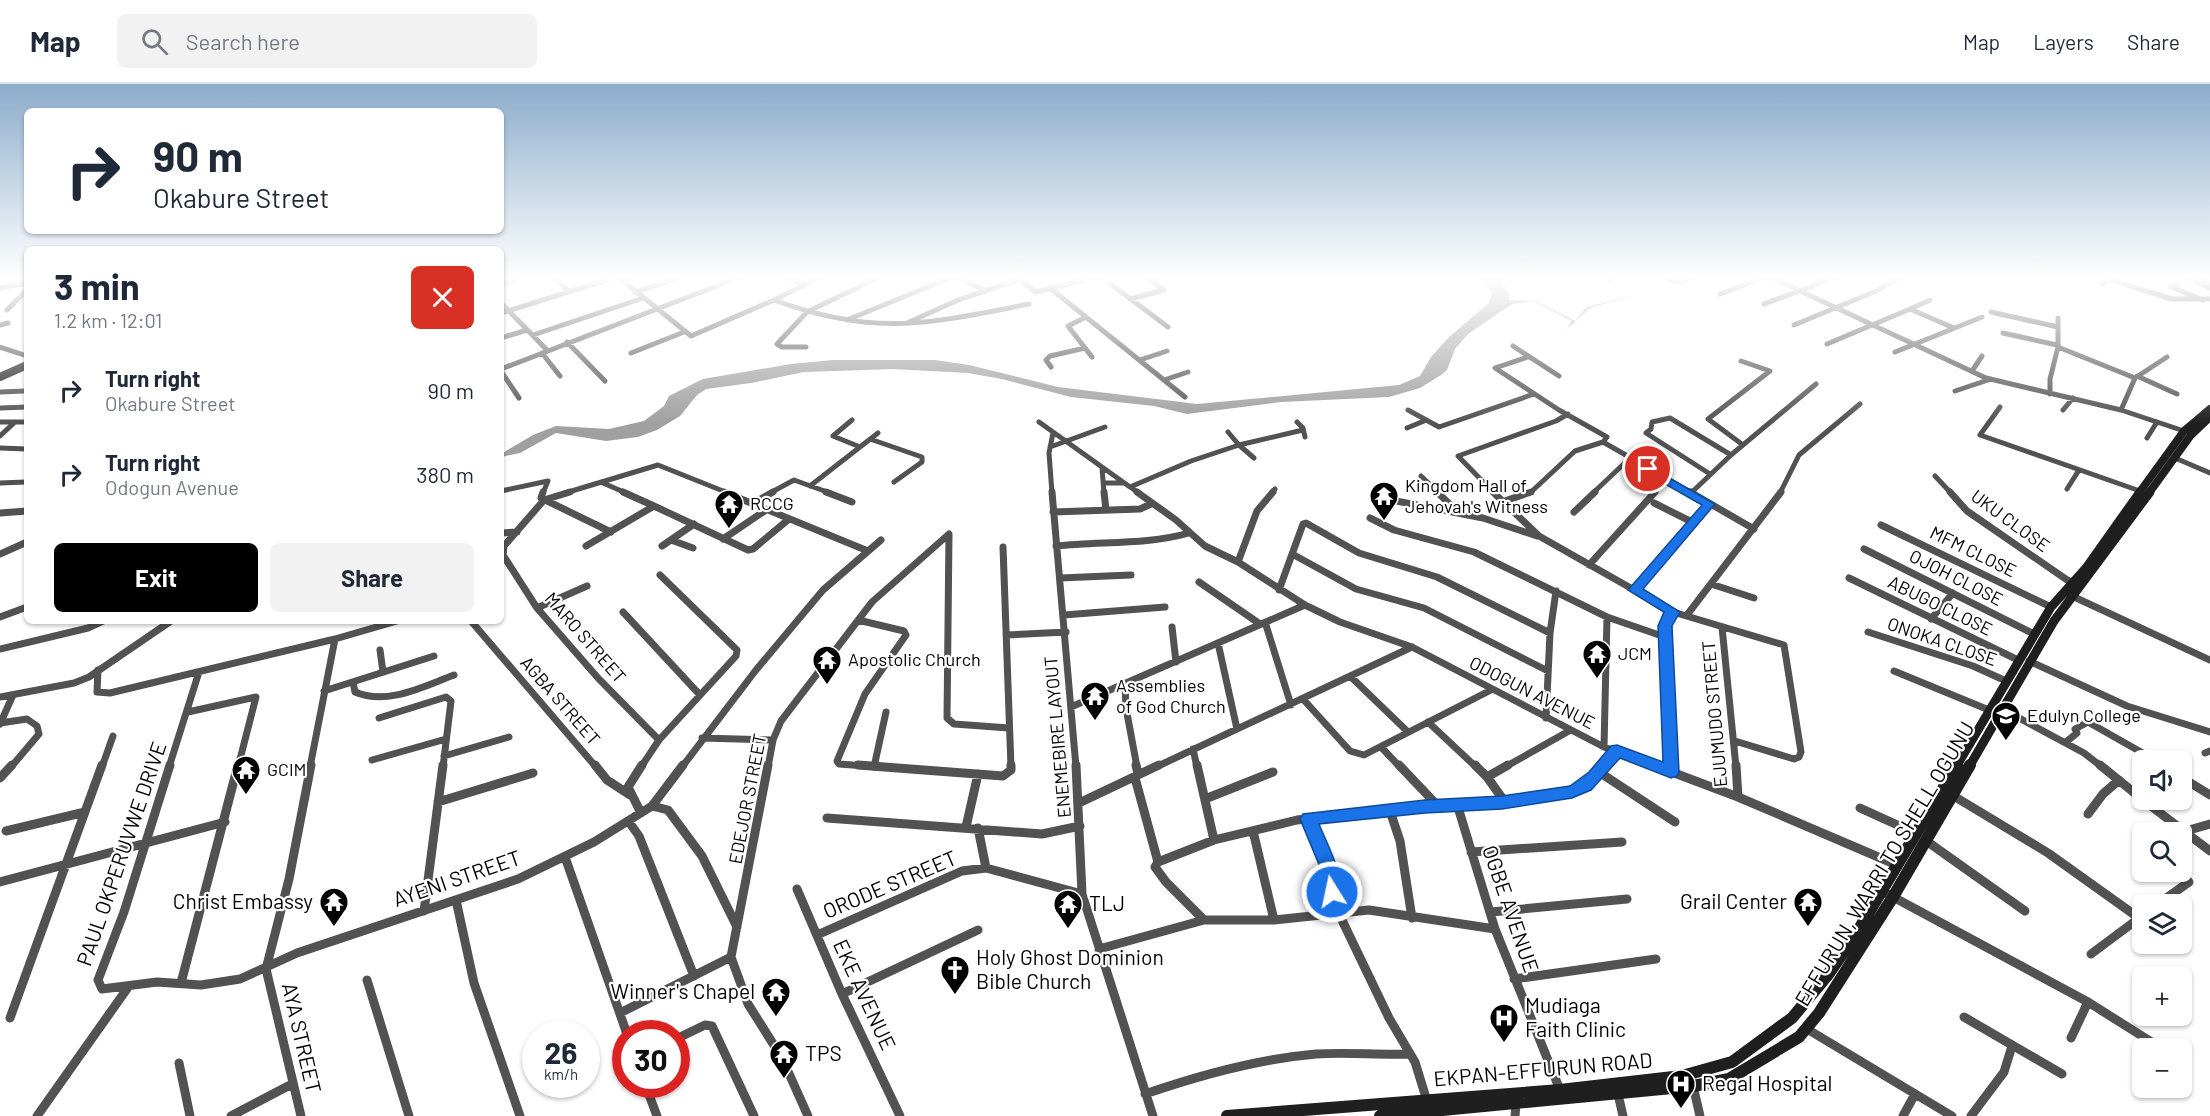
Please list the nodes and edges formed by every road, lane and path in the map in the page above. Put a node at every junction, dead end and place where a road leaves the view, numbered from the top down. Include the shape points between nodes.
1 (524, 327) edge
2 (556, 327) edge
3 (607, 327) edge
4 (678, 327) edge
5 (713, 327) edge
6 (793, 327) edge
7 (1069, 327) edge
8 (1099, 327) edge
9 (1865, 327) edge
10 (1879, 327) edge
11 (2058, 327) edge
12 (1954, 328) edge
13 (527, 330) junction
14 (684, 332) junction
15 (2003, 333) dead end
16 (533, 335) junction
17 (504, 337) edge
18 (567, 342) junction
19 (1827, 344) dead end
20 (1914, 344) junction
21 (1513, 346) dead end
22 (2057, 346) junction
23 (806, 347) dead end
24 (0, 348) edge
25 (1085, 348) junction
26 (544, 351) junction
27 (1167, 351) dead end
28 (1896, 352) dead end
29 (631, 353) dead end
30 (24, 355) edge
31 (1982, 356) dead end
32 (1092, 357) dead end
33 (1528, 357) junction
34 (2167, 357) dead end
35 (1140, 360) junction
36 (1741, 360) dead end
37 (1051, 367) dead end
38 (24, 368) edge
39 (504, 369) edge
40 (1972, 371) junction
41 (1188, 372) dead end
42 (504, 375) edge
43 (560, 376) dead end
44 (1559, 376) dead end
45 (2136, 377) junction
46 (0, 379) edge
47 (1164, 380) junction
48 (1991, 380) junction
49 (605, 381) dead end
50 (1816, 384) dead end
51 (24, 391) dead end
52 (0, 392) edge
53 (1955, 392) dead end
54 (1534, 394) junction
55 (2050, 394) junction
56 (2177, 394) dead end
57 (1185, 397) dead end
58 (519, 398) dead end
59 (2073, 398) junction
60 (1860, 404) dead end
61 (24, 407) edge
62 (2000, 407) dead end
63 (0, 408) edge
64 (1408, 410) dead end
65 (2121, 410) junction
66 (2063, 411) dead end
67 (1568, 414) junction
68 (2209, 417) edge
69 (852, 420) dead end
70 (1424, 421) junction
71 (0, 422) edge
72 (15, 422) junction
73 (24, 422) edge
74 (1039, 422) dead end
75 (1297, 422) dead end
76 (2157, 422) junction
77 (1105, 427) dead end
78 (1407, 428) dead end
79 (1303, 430) junction
80 (2184, 431) junction
81 (1228, 432) dead end
82 (878, 433) dead end
83 (1053, 433) junction
84 (0, 436) edge
85 (1305, 437) dead end
86 (2147, 438) dead end
87 (870, 439) junction
88 (1065, 441) junction
89 (1603, 442) junction
90 (1239, 445) junction
91 (1743, 445) junction
92 (860, 447) junction
93 (1050, 447) junction
94 (0, 448) edge
95 (24, 449) edge
96 (1731, 455) junction
97 (1254, 458) dead end
98 (1630, 458) junction
99 (2175, 458) junction
100 (1102, 468) junction
101 (2079, 470) junction
102 (2210, 473) edge
103 (1710, 474) junction
104 (1421, 476) dead end
105 (1935, 476) dead end
106 (1666, 480) junction
107 (24, 482) edge
108 (894, 482) dead end
109 (0, 483) edge
110 (603, 483) junction
111 (1104, 483) junction
112 (1124, 483) junction
113 (810, 486) junction
114 (1130, 487) junction
115 (1275, 489) dead end
116 (2067, 489) dead end
117 (504, 490) edge
118 (2140, 491) junction
119 (1690, 494) junction
120 (1382, 498) dead end
121 (544, 500) junction
122 (852, 502) dead end
123 (1502, 502) junction
124 (1654, 503) dead end
125 (2138, 503) junction
126 (752, 504) junction
127 (1151, 504) junction
128 (1709, 504) junction
129 (654, 507) junction
130 (766, 510) junction
131 (1106, 510) junction
132 (24, 511) edge
133 (1053, 512) junction
134 (1574, 512) dead end
135 (0, 513) edge
136 (1459, 513) junction
137 (1370, 518) dead end
138 (789, 519) junction
139 (1694, 523) junction
140 (694, 524) junction
141 (1881, 525) dead end
142 (1754, 529) junction
143 (517, 532) junction
144 (611, 532) junction
145 (504, 533) edge
146 (1189, 533) junction
147 (1539, 537) junction
148 (723, 539) junction
149 (671, 540) junction
150 (881, 540) dead end
151 (24, 543) edge
152 (504, 546) edge
153 (586, 546) dead end
154 (662, 546) dead end
155 (1056, 546) junction
156 (1003, 547) dead end
157 (693, 548) dead end
158 (1864, 549) dead end
159 (868, 551) junction
160 (0, 554) edge
161 (1294, 555) junction
162 (504, 557) edge
163 (1238, 562) junction
164 (1589, 565) junction
165 (660, 575) dead end
166 (1131, 575) dead end
167 (1060, 578) junction
168 (1849, 578) dead end
169 (1199, 582) dead end
170 (1712, 584) junction
171 (2073, 584) junction
172 (587, 586) dead end
173 (1279, 590) junction
174 (1635, 590) junction
175 (1556, 591) junction
176 (1953, 593) junction
177 (2072, 596) junction
178 (1754, 598) dead end
179 (1305, 605) junction
180 (1165, 607) dead end
181 (2051, 607) junction
182 (24, 608) edge
183 (537, 608) junction
184 (623, 612) dead end
185 (1674, 612) junction
186 (1064, 615) junction
187 (1687, 615) junction
188 (0, 617) edge
189 (1607, 617) junction
190 (1931, 619) junction
191 (858, 620) junction
192 (1262, 623) junction
193 (97, 624) edge
194 (167, 624) edge
195 (386, 624) edge
196 (474, 624) edge
197 (1172, 627) dead end
198 (1722, 627) junction
199 (1066, 632) junction
200 (1869, 632) dead end
201 (1550, 633) junction
202 (2034, 634) junction
203 (1006, 635) junction
204 (1665, 637) junction
205 (335, 639) junction
206 (1218, 643) junction
207 (1412, 647) junction
208 (0, 649) edge
209 (380, 650) dead end
210 (434, 656) dead end
211 (2210, 660) edge
212 (2024, 661) junction
213 (1176, 662) junction
214 (98, 670) junction
215 (1548, 671) junction
216 (1894, 671) dead end
217 (199, 672) junction
218 (383, 672) junction
219 (454, 675) dead end
220 (1351, 677) junction
221 (2006, 681) junction
222 (353, 682) junction
223 (1125, 685) junction
224 (1491, 690) junction
225 (324, 691) junction
226 (13, 695) junction
227 (700, 695) junction
228 (0, 697) edge
229 (1303, 699) junction
230 (1291, 705) junction
231 (1071, 707) junction
232 (1995, 707) junction
233 (188, 712) junction
234 (886, 712) dead end
235 (379, 718) dead end
236 (1546, 718) junction
237 (1428, 722) junction
238 (0, 724) edge
239 (1009, 728) junction
240 (1238, 729) junction
241 (1569, 730) junction
242 (1408, 732) junction
243 (2210, 732) edge
244 (113, 736) dead end
245 (509, 737) dead end
246 (446, 738) junction
247 (702, 738) junction
248 (659, 740) junction
249 (773, 740) junction
250 (1735, 741) junction
251 (2066, 742) junction
252 (1604, 747) junction
253 (1382, 748) junction
254 (1193, 749) junction
255 (1617, 750) junction
256 (2137, 750) edge
257 (444, 756) junction
258 (372, 760) dead end
259 (874, 767) junction
260 (1273, 772) dead end
261 (1599, 772) junction
262 (1671, 772) junction
263 (533, 773) dead end
264 (978, 774) junction
265 (1137, 776) junction
266 (1487, 777) junction
267 (0, 778) edge
268 (2119, 780) junction
269 (2192, 784) edge
270 (2132, 790) edge
271 (630, 795) junction
272 (1952, 795) junction
273 (2210, 795) edge
274 (1738, 797) junction
275 (1205, 799) junction
276 (438, 802) junction
277 (1506, 802) junction
278 (1079, 803) junction
279 (1456, 804) junction
280 (652, 806) junction
281 (1437, 806) junction
282 (1860, 808) dead end
283 (2156, 810) edge
284 (1390, 811) junction
285 (85, 812) junction
286 (641, 813) junction
287 (2088, 814) dead end
288 (826, 818) dead end
289 (1308, 819) junction
290 (225, 822) junction
291 (628, 822) junction
292 (1675, 822) dead end
293 (2171, 822) edge
294 (2210, 824) edge
295 (1080, 826) junction
296 (966, 827) junction
297 (978, 828) junction
298 (2192, 828) edge
299 (6, 831) dead end
300 (1253, 831) junction
301 (1915, 833) junction
302 (2192, 838) edge
303 (1214, 840) junction
304 (1925, 840) junction
305 (1622, 842) dead end
306 (146, 843) junction
307 (2210, 851) edge
308 (1471, 852) junction
309 (565, 857) junction
310 (1158, 862) junction
311 (66, 864) junction
312 (1897, 865) junction
313 (986, 868) junction
314 (0, 882) edge
315 (2189, 882) dead end
316 (797, 889) dead end
317 (1082, 894) junction
318 (1887, 894) junction
319 (2172, 894) edge
320 (1627, 899) dead end
321 (456, 900) junction
322 (424, 911) junction
323 (2025, 911) dead end
324 (2132, 911) edge
325 (1491, 912) junction
326 (1339, 914) junction
327 (1412, 918) junction
328 (1204, 920) junction
329 (1274, 920) junction
330 (2132, 923) edge
331 (1495, 929) junction
332 (737, 930) junction
333 (978, 930) dead end
334 (817, 935) junction
335 (1099, 949) junction
336 (2091, 954) dead end
337 (732, 957) junction
338 (1656, 959) dead end
339 (266, 969) junction
340 (694, 976) junction
341 (1827, 976) joint
342 (1514, 979) junction
343 (367, 980) dead end
344 (181, 983) junction
345 (129, 986) junction
346 (842, 994) junction
347 (2088, 1002) junction
348 (620, 1013) junction
349 (1964, 1017) dead end
350 (10, 1018) dead end
351 (622, 1020) edge
352 (1807, 1029) junction
353 (690, 1033) edge
354 (2071, 1038) dead end
355 (2145, 1038) edge
356 (2012, 1046) junction
357 (1408, 1054) junction
358 (179, 1063) dead end
359 (2062, 1074) dead end
360 (292, 1084) junction
361 (1693, 1086) junction
362 (1560, 1090) junction
363 (1145, 1094) junction
364 (1618, 1094) junction
365 (1915, 1094) junction
366 (650, 1098) edge
367 (1426, 1101) junction
368 (1515, 1110) edge
369 (36, 1116) edge
370 (190, 1116) edge
371 (231, 1116) edge
372 (301, 1116) edge
373 (409, 1116) edge
374 (520, 1116) edge
375 (657, 1116) edge
376 (754, 1116) edge
377 (808, 1116) edge
378 (900, 1116) edge
379 (1153, 1116) edge
380 (1227, 1116) edge
381 (1380, 1116) edge
382 (1623, 1116) edge
383 (1700, 1116) edge
384 (1903, 1116) edge
385 (1952, 1116) edge
386 (1971, 1116) edge

1 - 13 street
2 - 16 street
3 - 18 street
4 - 14 street
5 - 14 street via 691,336
6 - 23 street via 777,345
7 - 25 street
8 - 35 street
9 - 19 street
10 - 20 street
11 - 22 street
12 - 20 street
13 - 16 street
13 - 17 street
14 - 29 street
15 - 22 street
16 - 26 street
18 - 26 street
18 - 49 street
20 - 28 street
20 - 40 street
21 - 33 street
22 - 45 street
22 - 55 street
24 - 30 street
25 - 32 street
25 - 37 street via 1050,356 1046,360
26 - 39 street
26 - 43 street
27 - 35 street
31 - 40 street
33 - 44 street
33 - 54 street via 1495,368
34 - 45 street
35 - 47 street
36 - 91 street via 1770,371 1708,419
38 - 46 main road
40 - 48 street
41 - 47 street
42 - 58 street
45 - 56 street
45 - 65 street
47 - 57 street
48 - 53 street
48 - 55 street
50 - 91 street
51 - 52 street
54 - 67 street
54 - 70 street via 1439,427
55 - 59 street
59 - 65 street
59 - 66 street
60 - 142 street via 1799,456 1785,486
61 - 63 street
62 - 101 street via 1980,435
64 - 70 street
65 - 76 street
67 - 89 street via 1607,437
67 - 123 street via 1458,456
68 - 80 main road, EFFURUN, WARRI TO SHELL OGUNU
68 - 99 main road, EFFURUN, WARRI TO SHELL OGUNU
69 - 92 street via 833,436
70 - 78 street
71 - 72 street
72 - 73 street
72 - 84 street
74 - 83 street, ODOGUN AVENUE
75 - 79 street
76 - 80 street
76 - 86 street
77 - 88 street
79 - 85 street
79 - 90 street
80 - 118 main road, EFFURUN, WARRI TO SHELL OGUNU
81 - 90 street
82 - 87 street
83 - 88 street, ODOGUN AVENUE
83 - 93 street, ENEMEBIRE LAYOUT
87 - 92 street
87 - 108 street via 922,457 922,462
88 - 93 street
88 - 100 street, ODOGUN AVENUE
89 - 98 street
89 - 123 street via 1575,451 1529,494
90 - 97 street
90 - 114 street
91 - 96 street
92 - 113 street
93 - 133 street, ENEMEBIRE LAYOUT
94 - 95 street
96 - 103 street
96 - 103 street via 1670,418 1652,422 1646,433
98 - 106 street
98 - 134 street
99 - 102 street
99 - 125 main road, EFFURUN, WARRI TO SHELL OGUNU
100 - 111 street
100 - 112 street, ODOGUN AVENUE
101 - 116 street
101 - 118 street
103 - 119 street
104 - 136 street
105 - 171 street, UKU CLOSE via 1967,511
106 - 119 street
106 - 164 street
107 - 109 street
110 - 121 street
110 - 126 street via 658,465
110 - 129 street
111 - 112 street
111 - 131 street
112 - 114 street, ODOGUN AVENUE
113 - 122 street
113 - 126 street via 790,480
114 - 127 street, ODOGUN AVENUE
115 - 163 street via 1257,511
117 - 121 street via 548,481 540,497
118 - 125 main road, EFFURUN, WARRI TO SHELL OGUNU
119 - 128 street
120 - 136 street
121 - 143 street
121 - 144 street
123 - 147 street
124 - 139 street
125 - 171 main road, EFFURUN, WARRI TO SHELL OGUNU
125 - 177 main road, EFFURUN, WARRI TO SHELL OGUNU
126 - 130 street
127 - 131 street via 1140,509
127 - 146 street, ODOGUN AVENUE
128 - 139 street
128 - 142 street
129 - 140 street
129 - 144 street
130 - 138 street
130 - 148 street
131 - 133 street
132 - 135 street
133 - 155 street, ENEMEBIRE LAYOUT
136 - 147 street
137 - 175 street via 1395,530 1474,552
138 - 148 street via 753,549
138 - 159 street
139 - 174 street
140 - 148 street via 720,534
140 - 149 street
141 - 181 street, MFM CLOSE
142 - 170 street
143 - 145 street
143 - 152 street, MARO STREET
144 - 153 street
146 - 155 street via 1167,539
146 - 163 street, ODOGUN AVENUE via 1205,546
147 - 164 street
149 - 154 street
149 - 157 street
150 - 159 street
151 - 160 street
155 - 167 street, ENEMEBIRE LAYOUT
156 - 203 street
158 - 176 street, OJOH CLOSE
159 - 247 street via 823,590
161 - 173 street
161 - 201 street via 1304,522 1359,553 1437,577
161 - 215 street via 1356,589 1424,608
162 - 183 street, MARO STREET
163 - 173 street, ODOGUN AVENUE
164 - 174 street
165 - 227 street via 736,650 736,656
166 - 167 street
167 - 186 street, ENEMEBIRE LAYOUT
168 - 190 street, ABUGO CLOSE
169 - 192 street
170 - 178 street
170 - 187 street
171 - 181 main road, EFFURUN, WARRI TO SHELL OGUNU
172 - 183 street
173 - 179 street, ODOGUN AVENUE
174 - 185 street
175 - 189 street
175 - 201 street
176 - 190 street
176 - 202 street, OJOH CLOSE
177 - 211 street
177 - 212 main road, EFFURUN, WARRI TO SHELL OGUNU
179 - 192 street
179 - 207 street, ODOGUN AVENUE via 1340,622
180 - 186 street
181 - 202 main road, EFFURUN, WARRI TO SHELL OGUNU
182 - 188 street
183 - 248 street, MARO STREET
184 - 227 street
185 - 187 street
185 - 204 street via 1668,615
186 - 199 street, ENEMEBIRE LAYOUT
187 - 198 street
189 - 204 street
189 - 252 street
190 - 212 street, ABUGO CLOSE
191 - 239 street, EDEJOR STREET via 880,594 949,534 946,718 954,724
191 - 249 street, EDEJOR STREET via 781,721
191 - 259 street via 906,633 875,674 850,719 837,761 841,766
192 - 206 street
192 - 230 street
193 - 208 street
194 - 214 street
195 - 205 street
196 - 271 street, AGBA STREET via 607,780
197 - 213 street
198 - 250 street, EJUMUDO STREET
198 - 250 street via 1784,645 1800,757 1794,759
199 - 203 street
199 - 231 street, ENEMEBIRE LAYOUT
200 - 221 street, ONOKA CLOSE via 1973,666
201 - 215 street
202 - 212 main road, EFFURUN, WARRI TO SHELL OGUNU
203 - 239 street
204 - 262 street
205 - 217 street
205 - 225 street
206 - 213 street
206 - 240 street
207 - 220 street
207 - 224 street, ODOGUN AVENUE
209 - 218 street
210 - 218 street
212 - 221 main road, EFFURUN, WARRI TO SHELL OGUNU
212 - 232 main road, EFFURUN, WARRI TO SHELL OGUNU
212 - 243 street, ABUGO CLOSE via 2127,706
213 - 223 street
214 - 217 street via 95,689 101,694
214 - 226 street via 74,683
215 - 236 street
216 - 232 street
217 - 233 street, PAUL OKPERUVWE DRIVE
218 - 222 street
219 - 222 street via 380,699 360,696
220 - 229 street
220 - 242 street
221 - 232 main road, EFFURUN, WARRI TO SHELL OGUNU
222 - 225 street
223 - 231 street
223 - 265 street
224 - 236 street, ODOGUN AVENUE
224 - 237 street
225 - 339 street via 289,879
226 - 228 street
226 - 238 street
227 - 248 street
229 - 230 street
229 - 253 street via 1354,753 1364,755
230 - 240 street
231 - 278 street, ENEMEBIRE LAYOUT
232 - 251 street
232 - 272 main road, EFFURUN, WARRI TO SHELL OGUNU
232 - 301 main road, EFFURUN, WARRI TO SHELL OGUNU
233 - 290 street via 256,697
233 - 306 street, PAUL OKPERUVWE DRIVE
234 - 259 street
235 - 246 street via 450,698
236 - 241 street, ODOGUN AVENUE
237 - 242 street
237 - 266 street
238 - 267 street via 27,719 37,726 39,734
239 - 264 street via 1011,770 1008,774
240 - 254 street
241 - 252 street, ODOGUN AVENUE
241 - 266 street
242 - 253 street
244 - 285 street
245 - 257 street
246 - 257 street
246 - 258 street
247 - 249 street
247 - 280 street
248 - 271 street via 631,781
249 - 332 street, EDEJOR STREET
250 - 274 street, EJUMUDO STREET
251 - 256 street via 2077,733 2075,729 2088,722
251 - 268 street
252 - 255 street, ODOGUN AVENUE
253 - 281 street
254 - 265 street
254 - 275 street
255 - 261 street
255 - 262 street, ODOGUN AVENUE
257 - 276 street
259 - 264 street
260 - 275 street
261 - 277 street via 1572,792
261 - 292 street
262 - 274 street, ODOGUN AVENUE
263 - 276 street
264 - 296 street
265 - 278 street
265 - 310 street
266 - 277 street
268 - 270 street
268 - 287 street
269 - 273 street
271 - 286 street
272 - 304 main road, EFFURUN, WARRI TO SHELL OGUNU
272 - 324 street via 2031,839
274 - 312 street, ODOGUN AVENUE
275 - 303 street
276 - 322 street
277 - 279 street
278 - 295 street, ENEMEBIRE LAYOUT
279 - 281 street
279 - 308 street, OGBE AVENUE
280 - 286 street, AYENI STREET
280 - 332 street via 668,810 702,856
281 - 284 street
282 - 301 street
283 - 293 street
284 - 289 street
284 - 327 street via 1400,841
285 - 299 street
285 - 311 street
286 - 291 street, AYENI STREET
288 - 296 street
289 - 300 street
289 - 326 street via 1328,867
290 - 306 street
290 - 344 street
291 - 309 street, AYENI STREET
291 - 340 street via 639,836
294 - 298 street
295 - 297 street via 1042,834
295 - 317 street, ENEMEBIRE LAYOUT
296 - 297 street
297 - 313 street
300 - 303 street
300 - 329 street
301 - 312 main road, EFFURUN, WARRI TO SHELL OGUNU
302 - 307 street
303 - 310 street
304 - 318 main road, EFFURUN, WARRI TO SHELL OGUNU
304 - 323 street
305 - 308 street
306 - 311 street
306 - 345 street, PAUL OKPERUVWE DRIVE via 98,981 102,989
308 - 325 street, OGBE AVENUE
309 - 321 street, AYENI STREET via 518,879
309 - 348 street
310 - 328 street via 1155,867 1160,875
311 - 314 street
311 - 350 street
312 - 318 main road, EFFURUN, WARRI TO SHELL OGUNU
313 - 317 street, ORODE STREET
313 - 334 street, ORODE STREET via 962,871
315 - 319 street
316 - 334 street, EKE AVENUE
317 - 335 street, ENEMEBIRE LAYOUT
318 - 341 main road, EFFURUN, WARRI TO SHELL OGUNU
318 - 347 street
318 - 352 main road, EFFURUN, WARRI TO SHELL OGUNU
320 - 325 street
321 - 322 street, AYENI STREET
321 - 374 street via 462,942 479,1004
322 - 339 street, AYENI STREET via 297,953
325 - 331 street, OGBE AVENUE
326 - 327 street via 1369,910
326 - 329 street
326 - 357 street
327 - 331 street
328 - 329 street
328 - 335 street
330 - 336 street
331 - 342 street, OGBE AVENUE
332 - 337 street, EDEJOR STREET
333 - 346 street
334 - 346 street, EKE AVENUE
335 - 363 street, ENEMEBIRE LAYOUT
337 - 340 street
337 - 377 street, EDEJOR STREET via 748,1004 782,1058
338 - 342 street
339 - 344 street, PAUL OKPERUVWE DRIVE via 222,984
339 - 360 street, AYA STREET
340 - 348 street
341 - 362 main road, EKPAN-EFFURUN ROAD via 1792,1018 1732,1062 1682,1076
342 - 362 street, OGBE AVENUE
343 - 373 street
344 - 345 street, PAUL OKPERUVWE DRIVE
345 - 369 street
346 - 378 street, EKE AVENUE
347 - 354 street
347 - 355 street
348 - 351 street
349 - 356 street
352 - 361 main road, EFFURUN, WARRI TO SHELL OGUNU via 1788,1046 1748,1070 1729,1079
352 - 365 street
353 - 376 street via 710,1024
356 - 359 street
356 - 386 street via 2004,1072
357 - 363 street via 1316,1054 1277,1059 1220,1070
357 - 367 street via 1415,1062
358 - 370 street
360 - 371 street
360 - 372 street, AYA STREET
361 - 364 main road, EFFURUN, WARRI TO SHELL OGUNU
361 - 383 street
362 - 367 main road, EKPAN-EFFURUN ROAD
363 - 379 street, ENEMEBIRE LAYOUT
364 - 368 main road, EFFURUN, WARRI TO SHELL OGUNU
364 - 382 street
365 - 384 street
365 - 385 street
366 - 375 street
367 - 380 main road, EKPAN-EFFURUN ROAD
368 - 381 main road, EFFURUN, WARRI TO SHELL OGUNU

